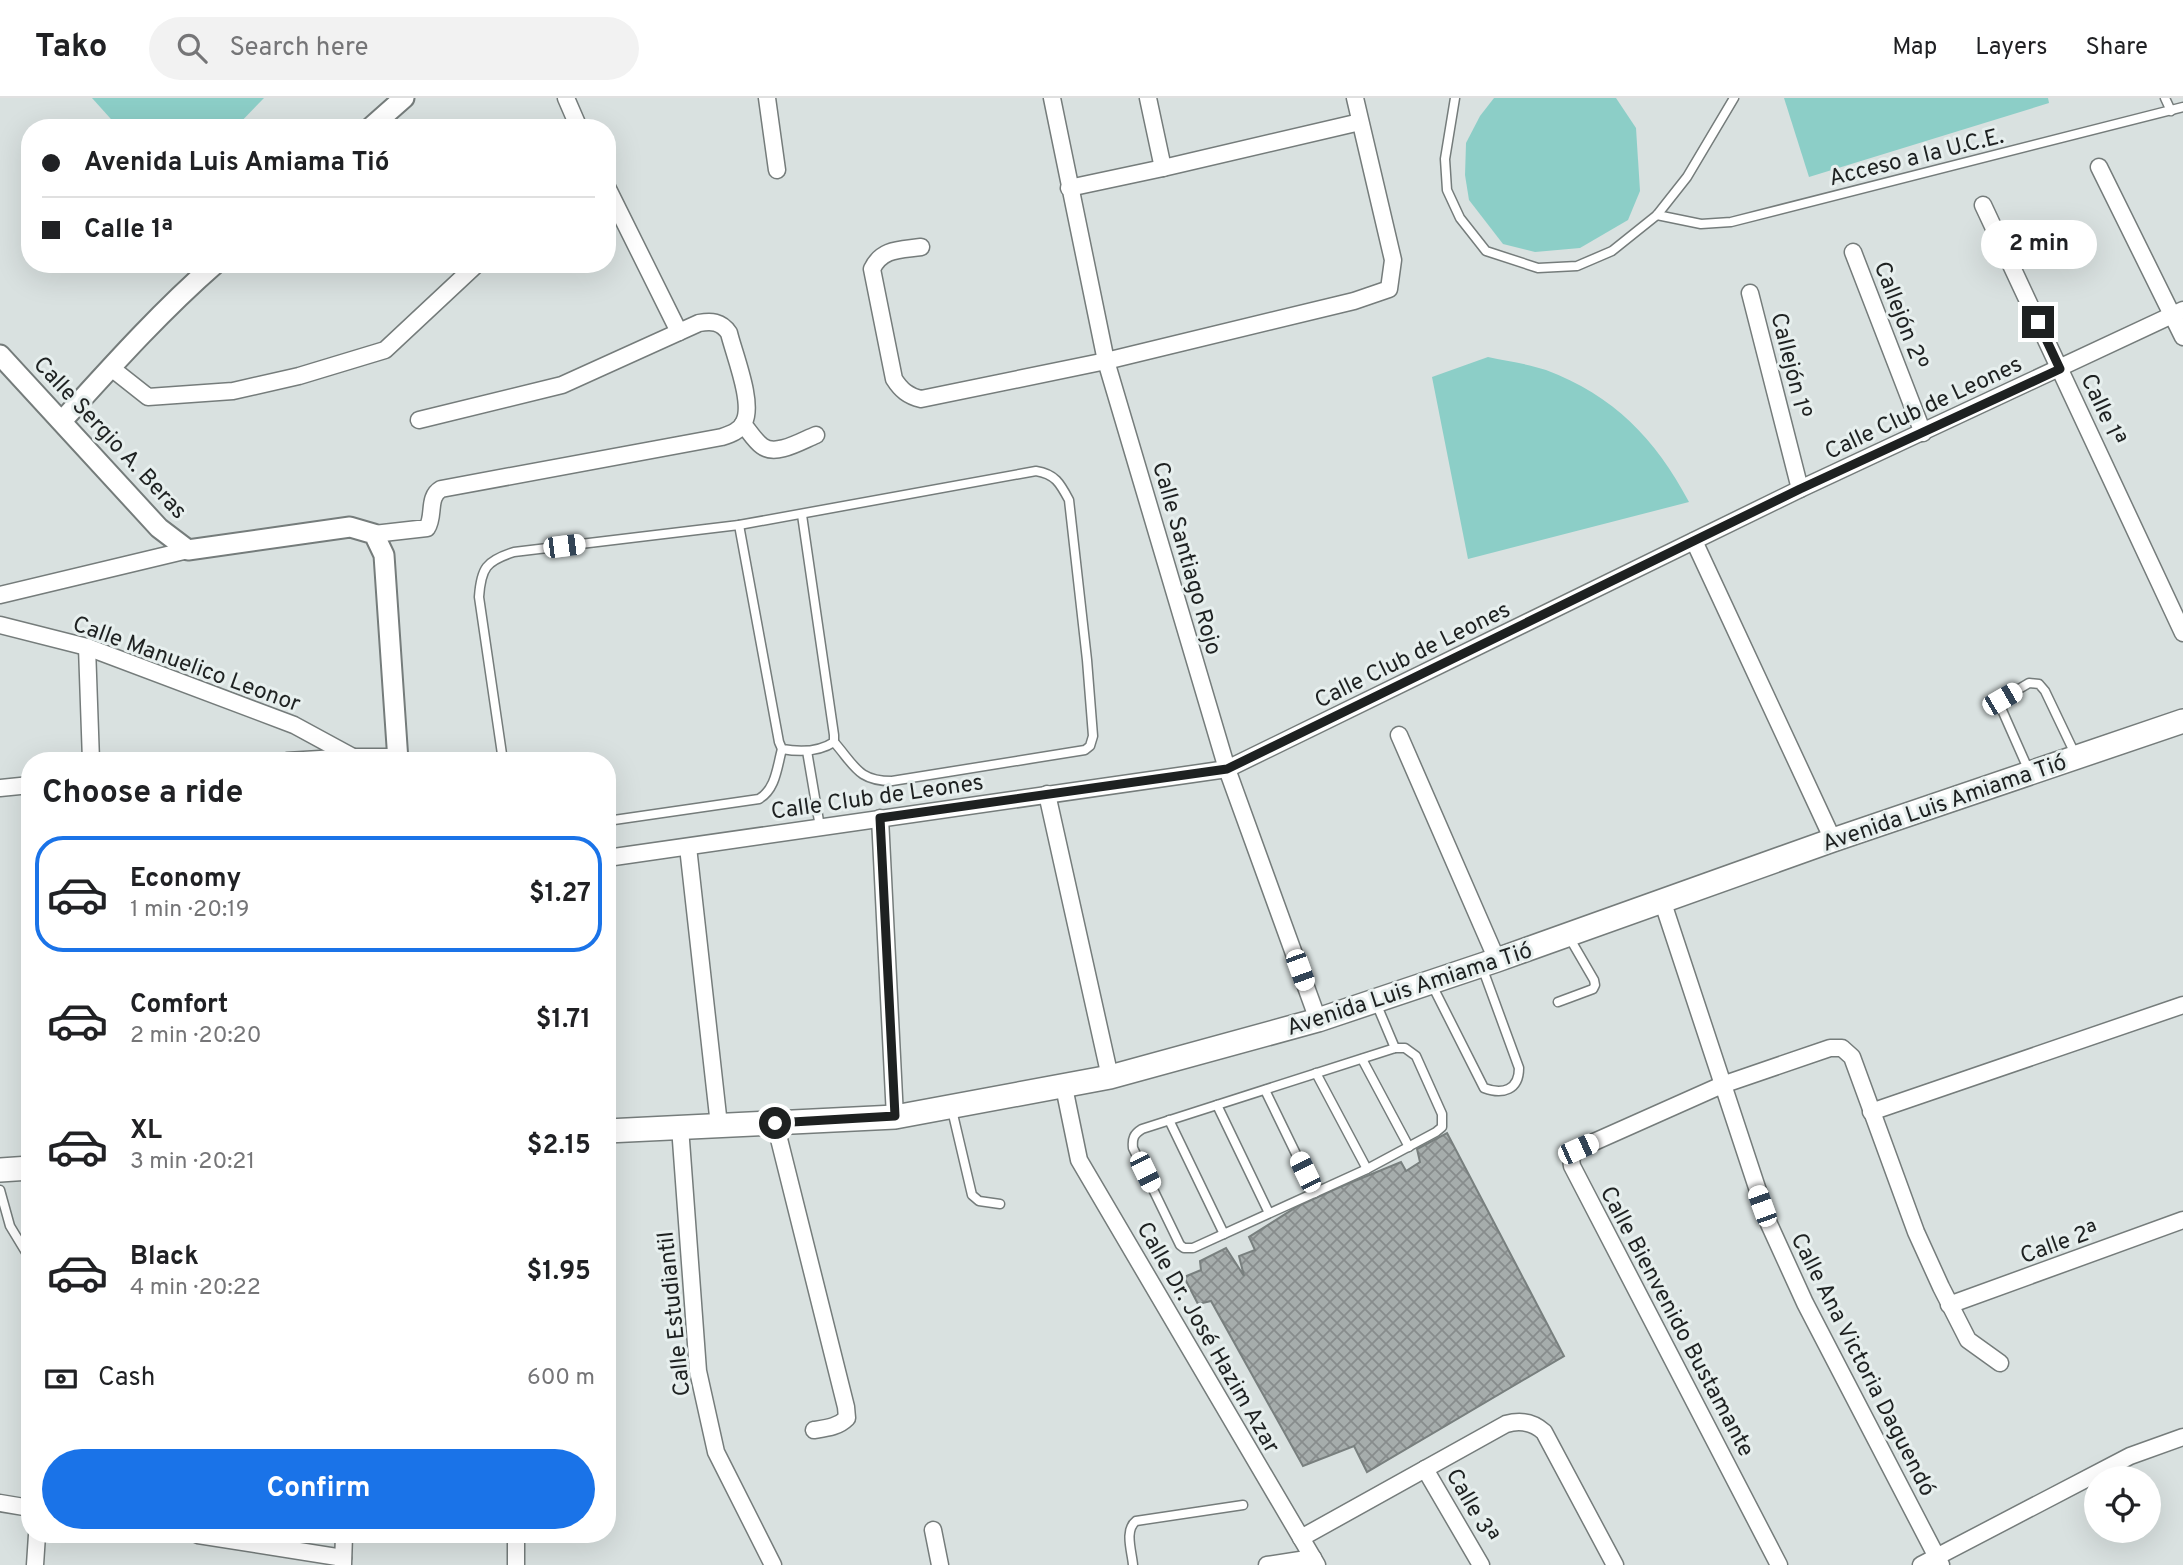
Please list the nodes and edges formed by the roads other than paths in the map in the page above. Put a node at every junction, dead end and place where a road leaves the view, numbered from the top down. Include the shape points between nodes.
1 (404, 98) edge
2 (566, 98) edge
3 (767, 98) edge
4 (1052, 98) edge
5 (1148, 98) edge
6 (1355, 98) edge
7 (1455, 98) edge
8 (1734, 98) edge
9 (2165, 98) edge
10 (2183, 107) edge
11 (2171, 111) junction
12 (380, 119) edge
13 (575, 119) edge
14 (1360, 122) junction
15 (2099, 167) dead end
16 (1163, 169) junction
17 (778, 170) dead end
18 (1069, 188) junction
19 (616, 205) edge
20 (1983, 205) dead end
21 (1657, 215) junction
22 (921, 247) dead end
23 (1853, 252) dead end
24 (205, 273) edge
25 (467, 273) edge
26 (1751, 293) dead end
27 (2177, 312) edge
28 (679, 332) junction
29 (2183, 337) edge
30 (0, 355) edge
31 (1106, 361) junction
32 (110, 367) junction
33 (2060, 369) junction
34 (419, 420) dead end
35 (62, 421) junction
36 (743, 424) junction
37 (1923, 433) junction
38 (816, 435) dead end
39 (1800, 489) junction
40 (802, 515) junction
41 (739, 525) junction
42 (374, 534) junction
43 (1694, 541) junction
44 (188, 550) junction
45 (0, 595) edge
46 (0, 625) edge
47 (2183, 633) edge
48 (87, 647) junction
49 (2183, 721) edge
50 (1399, 735) dead end
51 (834, 742) junction
52 (782, 749) junction
53 (807, 751) junction
54 (90, 752) edge
55 (344, 752) edge
56 (398, 752) edge
57 (502, 752) edge
58 (2076, 756) junction
59 (1227, 769) junction
60 (2031, 773) junction
61 (21, 786) edge
62 (0, 788) edge
63 (1047, 794) junction
64 (880, 818) junction
65 (616, 820) edge
66 (820, 827) junction
67 (1833, 840) junction
68 (688, 847) junction
69 (616, 857) edge
70 (1662, 900) junction
71 (1568, 934) junction
72 (1489, 962) junction
73 (1431, 982) junction
74 (1375, 1001) junction
75 (1558, 1002) dead end
76 (2183, 1005) edge
77 (1318, 1020) junction
78 (1395, 1048) junction
79 (1362, 1059) junction
80 (1316, 1073) junction
81 (1110, 1077) junction
82 (1722, 1085) junction
83 (1064, 1087) junction
84 (1265, 1090) junction
85 (1217, 1105) junction
86 (952, 1107) junction
87 (1871, 1112) junction
88 (895, 1116) junction
89 (1169, 1120) junction
90 (775, 1123) junction
91 (719, 1125) junction
92 (680, 1127) junction
93 (616, 1131) edge
94 (1409, 1147) junction
95 (21, 1169) edge
96 (1367, 1169) junction
97 (0, 1170) edge
98 (0, 1190) edge
99 (1315, 1193) junction
100 (1000, 1204) dead end
101 (1269, 1213) junction
102 (2183, 1220) edge
103 (1224, 1234) junction
104 (21, 1244) edge
105 (1950, 1305) junction
106 (2000, 1363) dead end
107 (814, 1430) dead end
108 (2183, 1437) edge
109 (1425, 1469) junction
110 (0, 1503) edge
111 (21, 1506) edge
112 (1243, 1506) dead end
113 (933, 1530) dead end
114 (1301, 1538) junction
115 (36, 1543) edge
116 (243, 1543) edge
117 (344, 1543) edge
118 (516, 1543) edge
119 (343, 1561) edge
120 (1315, 1561) edge
121 (1939, 1561) edge
122 (34, 1565) edge
123 (516, 1565) edge
124 (773, 1565) edge
125 (940, 1565) edge
126 (1133, 1565) edge
127 (1267, 1565) edge
128 (1482, 1565) edge
129 (1615, 1565) edge
130 (1779, 1565) edge
131 (1921, 1565) edge

1 - 12 street
2 - 13 street
3 - 17 street
4 - 18 street, Calle Santiago Rojo
5 - 16 street
6 - 14 street
7 - 21 lane via 1446,159 1447,190 1460,218 1486,251 1538,268 1577,265 1612,251
8 - 21 lane via 1687,177
9 - 11 lane
10 - 11 lane, Acceso a la U.C.E.
11 - 21 lane, Acceso a la U.C.E. via 1731,222 1701,224
14 - 16 street
14 - 31 street via 1393,260 1389,289
15 - 27 street
16 - 18 street
18 - 31 street, Calle Santiago Rojo
19 - 28 street
20 - 33 street, Calle 1ª
22 - 31 street via 888,253 877,259 872,269 894,379 910,397 921,399
23 - 37 street, Callejón 2º
24 - 32 street
25 - 32 street via 385,351 299,376 233,391 148,397
26 - 39 street, Callejón 1º
27 - 29 street
27 - 33 street, Calle Club de Leones
28 - 34 street via 562,385
28 - 36 street via 710,321 725,327 748,404
30 - 35 street, Calle Sergio A. Beras
31 - 59 street, Calle Santiago Rojo
32 - 35 street
33 - 37 street, Calle Club de Leones
33 - 47 street, Calle 1ª
35 - 44 street, Calle Sergio A. Beras via 159,528
36 - 38 street via 767,449
36 - 42 street via 722,437 441,489 432,498 427,528
37 - 39 street, Calle Club de Leones
39 - 43 street, Calle Club de Leones
40 - 41 lane
40 - 51 lane
40 - 51 lane via 1036,471 1049,473 1060,482 1069,500 1087,660 1090,746 876,781 860,773
41 - 52 lane
41 - 57 lane via 514,552 486,566 479,597
42 - 44 street via 350,527
42 - 56 street via 384,555
43 - 59 street, Calle Club de Leones
43 - 67 street
44 - 45 street
46 - 48 street, Calle Manuelico Leonor
48 - 54 street
48 - 55 street, Calle Manuelico Leonor via 295,725
49 - 58 main road, Avenida Luis Amiama Tió
50 - 72 street
51 - 53 lane
52 - 53 lane
52 - 65 lane via 773,785 759,799
53 - 66 lane
58 - 60 main road, Avenida Luis Amiama Tió
58 - 60 lane via 2045,691 2039,684 2029,683 2002,699 2002,710
59 - 63 street, Calle Club de Leones
59 - 77 street, Calle Santiago Rojo
60 - 67 main road, Avenida Luis Amiama Tió
61 - 62 street
63 - 64 street, Calle Club de Leones
63 - 81 street
64 - 66 street, Calle Club de Leones
64 - 88 street
66 - 68 street, Calle Club de Leones
67 - 70 main road, Avenida Luis Amiama Tió
68 - 69 street, Calle Club de Leones
68 - 91 street
70 - 71 main road, Avenida Luis Amiama Tió
70 - 82 street, Calle Ana Victoria Daguendó
71 - 72 main road, Avenida Luis Amiama Tió
71 - 75 lane via 1595,985
72 - 73 main road, Avenida Luis Amiama Tió
72 - 73 lane via 1519,1068 1519,1079 1511,1088 1496,1092 1484,1088
73 - 74 main road, Avenida Luis Amiama Tió
74 - 77 main road, Avenida Luis Amiama Tió
74 - 78 lane
76 - 87 street
77 - 81 main road, Avenida Luis Amiama Tió
78 - 79 lane
78 - 94 lane via 1405,1048 1416,1056 1442,1114 1442,1127
79 - 80 lane
79 - 94 lane
80 - 84 lane
80 - 96 lane
81 - 83 main road, Avenida Luis Amiama Tió
82 - 87 street, Calle Bienvenido Bustamante via 1830,1048 1842,1048 1852,1056
82 - 121 street, Calle Ana Victoria Daguendó via 1786,1264
82 - 130 street, Calle Bienvenido Bustamante via 1578,1149 1571,1164
83 - 86 main road, Avenida Luis Amiama Tió
83 - 114 street, Calle Dr. José Hazim Azar via 1079,1160
84 - 85 lane
84 - 99 lane
85 - 89 lane
85 - 101 lane
86 - 88 main road, Avenida Luis Amiama Tió
86 - 100 lane via 972,1195 979,1201
87 - 105 street, Calle Bienvenido Bustamante via 1916,1232
88 - 90 main road, Avenida Luis Amiama Tió
89 - 103 lane
89 - 103 lane via 1136,1133 1133,1148 1184,1248
90 - 91 main road, Avenida Luis Amiama Tió
90 - 107 street via 846,1408 844,1422
91 - 92 main road, Avenida Luis Amiama Tió
92 - 93 main road, Avenida Luis Amiama Tió
92 - 124 street, Calle Estudiantil via 698,1371 716,1451
94 - 96 lane
95 - 97 main road
96 - 99 lane
98 - 104 lane via 10,1226
99 - 101 lane
101 - 103 lane
102 - 105 street, Calle 2ª
105 - 106 street, Calle Bienvenido Bustamante via 1968,1340
108 - 121 street via 2130,1456
109 - 114 street
109 - 128 street, Calle 3ª
109 - 129 street via 1506,1424 1538,1426
110 - 111 street
112 - 126 lane via 1136,1521 1129,1531
113 - 125 street
114 - 120 street, Calle Dr. José Hazim Azar
115 - 122 street
116 - 119 street
117 - 119 street
118 - 123 street
120 - 127 street
121 - 131 street

